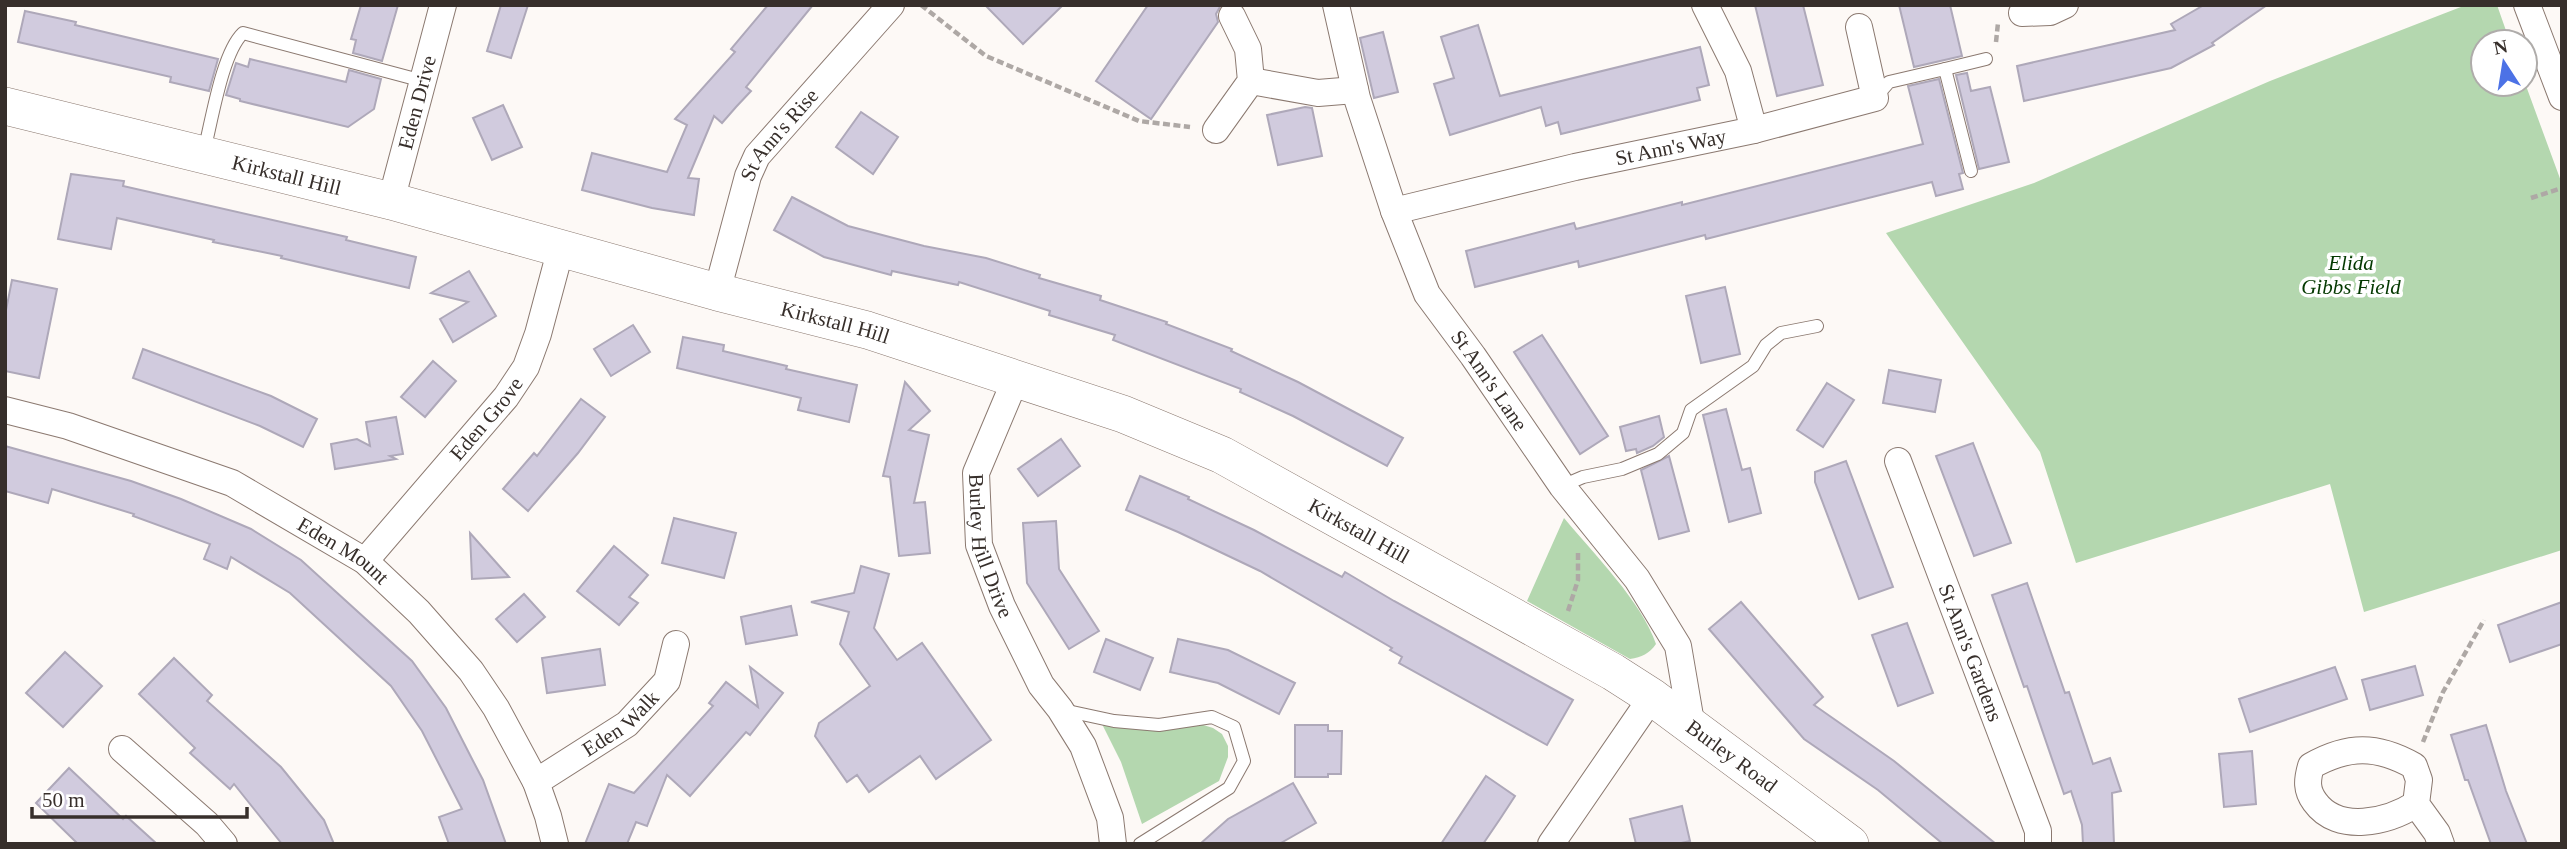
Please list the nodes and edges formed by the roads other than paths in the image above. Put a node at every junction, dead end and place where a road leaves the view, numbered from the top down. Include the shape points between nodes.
1 (443, 5) edge
2 (891, 5) edge
3 (1336, 5) edge
4 (1705, 5) edge
5 (2065, 5) edge
6 (2527, 5) edge
7 (2022, 13) dead end
8 (1232, 16) dead end
9 (1859, 27) dead end
10 (1986, 59) dead end
11 (1945, 69) junction
12 (423, 80) junction
13 (1251, 80) junction
14 (1355, 90) junction
15 (2562, 97) edge
16 (1875, 98) junction
17 (5, 106) edge
18 (1216, 130) road end
19 (1754, 130) junction
20 (203, 154) junction
21 (1971, 172) dead end
22 (391, 201) junction
23 (1394, 211) junction
24 (561, 248) junction
25 (718, 292) junction
26 (1816, 326) dead end
27 (1016, 377) junction
28 (5, 410) edge
29 (1898, 461) dead end
30 (1562, 486) junction
31 (365, 561) junction
32 (676, 644) dead end
33 (1613, 672) joint
34 (1652, 697) junction
35 (1060, 709) junction
36 (1692, 728) junction
37 (122, 749) dead end
38 (536, 782) junction
39 (2416, 804) junction
40 (224, 844) edge
41 (555, 844) edge
42 (1113, 844) edge
43 (1140, 844) edge
44 (1551, 844) edge
45 (1850, 844) edge
46 (2038, 844) edge
47 (2441, 844) edge

1 - 12 street, Eden Drive
2 - 25 street, St Ann's Rise via 757,156
3 - 14 street, St Ann's Lane
4 - 19 street via 1738,71
5 - 7 street via 2050,12
6 - 15 street
8 - 13 street via 1248,48
9 - 16 street
10 - 11 lane
11 - 16 lane via 1889,82
11 - 21 lane
12 - 20 lane via 243,33 234,41 226,63
12 - 22 street, Eden Drive
13 - 14 street via 1318,93
13 - 18 street
14 - 23 street, St Ann's Lane
16 - 19 street, St Ann's Way
17 - 20 street, Kirkstall Hill
19 - 23 street, St Ann's Way
20 - 22 street, Kirkstall Hill
22 - 24 street, Kirkstall Hill
23 - 30 street, St Ann's Lane via 1427,294
24 - 25 street, Kirkstall Hill
24 - 31 street, Eden Grove via 526,367 506,397
25 - 27 street, Kirkstall Hill via 867,330
26 - 30 lane via 1773,339 1753,366 1691,411 1684,433 1658,454
27 - 33 street, Kirkstall Hill via 1222,455
27 - 35 street, Burley Hill Drive via 976,473 979,545 1002,606 1041,685
28 - 31 street, Eden Mount via 68,426 232,482
29 - 46 street, St Ann's Gardens via 2038,831
30 - 36 street, St Ann's Lane via 1637,579 1678,646
31 - 38 street, Eden Mount via 471,671
32 - 38 street, Eden Walk via 667,681 627,724
33 - 34 street, Burley Road
34 - 36 street, Burley Road
34 - 44 street
35 - 42 street, Burley Hill Drive via 1083,746 1110,818
35 - 43 lane via 1159,725 1212,717 1234,727 1244,761 1228,788
36 - 45 street, Burley Road
37 - 40 street
38 - 41 street, Eden Mount
39 - 39 street via 2400,814 2367,821 2334,818 2320,810 2310,796 2307,780 2311,766 2363,749 2388,753 2414,766 2419,780
39 - 47 street

